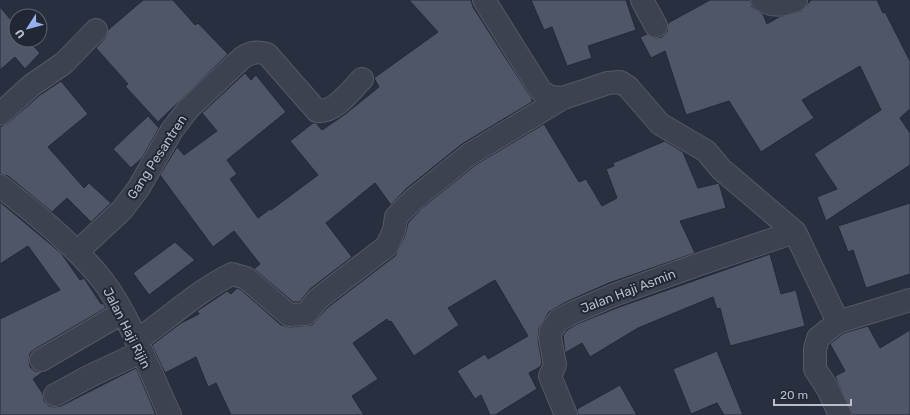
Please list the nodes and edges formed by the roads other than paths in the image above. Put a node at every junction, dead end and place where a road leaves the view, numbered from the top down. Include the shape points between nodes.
1 (484, 0) edge
2 (642, 0) edge
3 (762, 0) edge
4 (796, 0) edge
5 (656, 26) dead end
6 (96, 30) dead end
7 (362, 79) dead end
8 (563, 98) junction
9 (0, 114) edge
10 (0, 186) edge
11 (795, 232) junction
12 (77, 252) junction
13 (908, 306) edge
14 (122, 313) junction
15 (838, 322) junction
16 (138, 347) junction
17 (41, 360) dead end
18 (55, 395) dead end
19 (170, 415) edge
20 (566, 415) edge
21 (840, 415) edge

1 - 8 street via 541,91 550,97
2 - 5 street
3 - 4 street via 770,5
6 - 9 street via 64,63 32,85
7 - 12 street, Gang Pesantren via 332,108 325,112 317,111 267,54 258,51 250,53 189,108 172,130 142,182 122,210
8 - 11 street via 620,82 628,87 660,124 706,151 721,169
8 - 16 street via 470,154 414,198 396,217 387,246 318,299 306,314 289,315 246,278 232,274 197,295
10 - 12 street, Jalan Haji Rijin
11 - 15 street
11 - 20 street, Jalan Haji Asmin via 614,295 559,320 550,338 555,365 550,376
12 - 14 street, Jalan Haji Rijin via 103,281
13 - 15 street
14 - 16 street, Jalan Haji Rijin
14 - 17 street
15 - 21 street via 818,338 815,349 816,369
16 - 18 street
16 - 19 street, Jalan Haji Rijin

